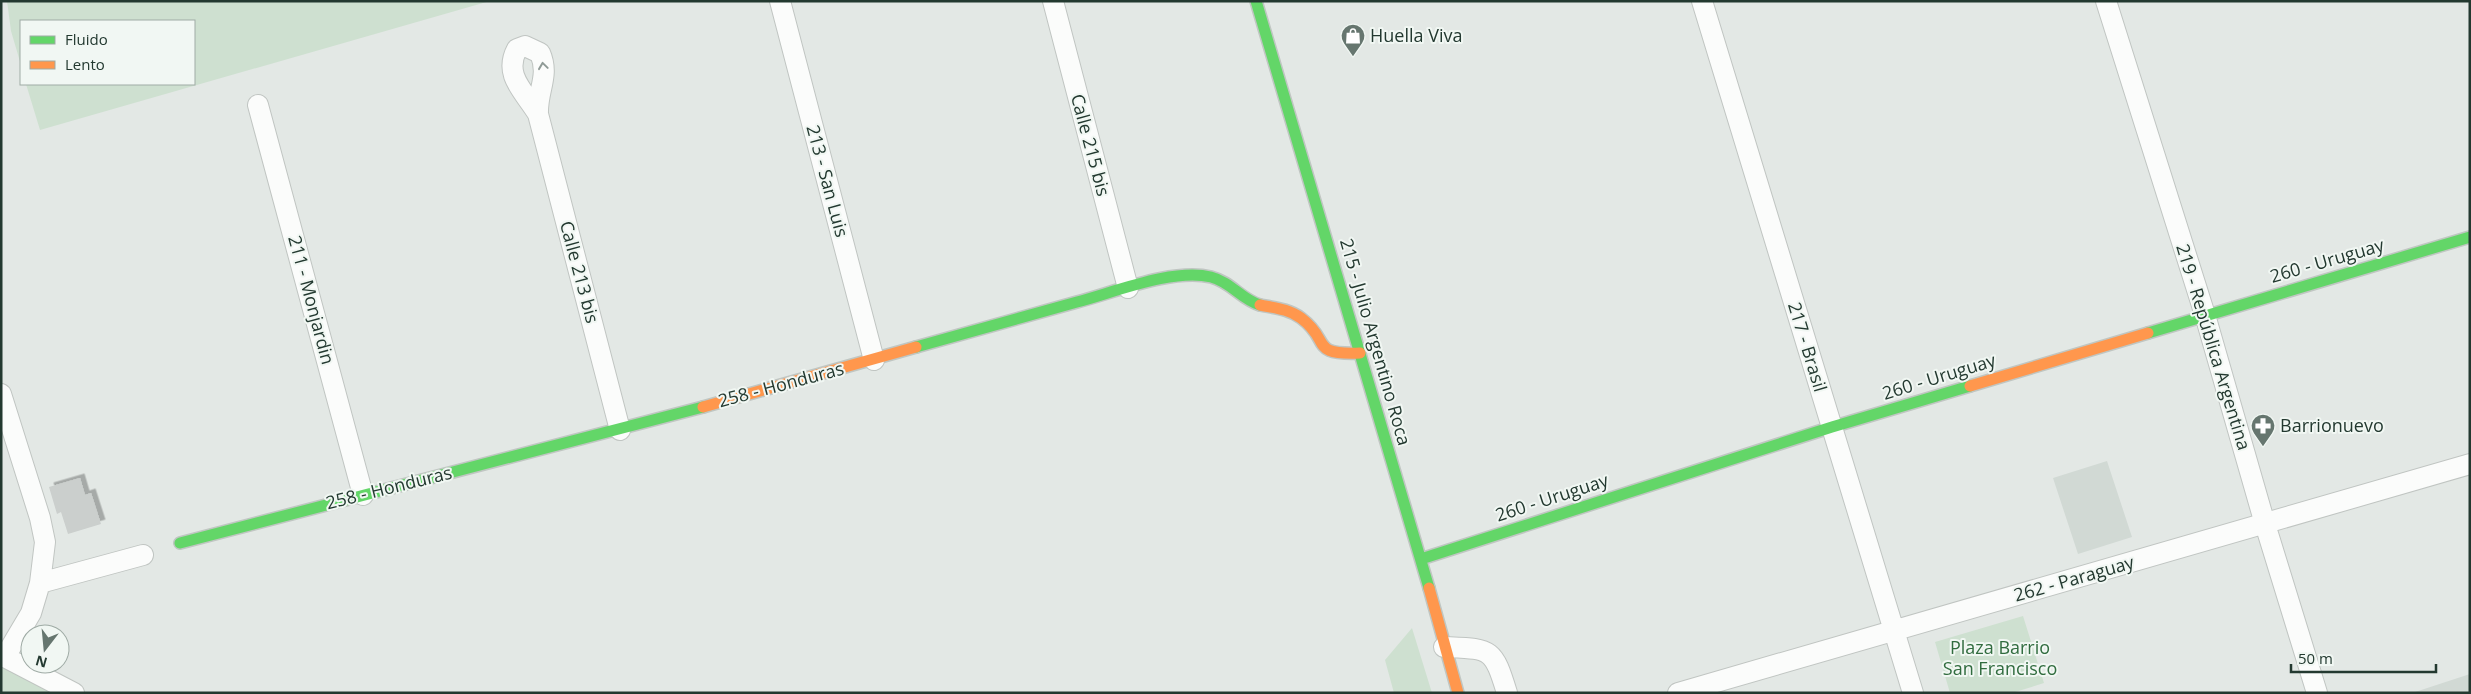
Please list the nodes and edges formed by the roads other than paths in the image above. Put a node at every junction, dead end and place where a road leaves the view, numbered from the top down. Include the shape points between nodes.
1 (780, 1) edge
2 (1053, 1) edge
3 (1256, 1) edge
4 (1702, 1) edge
5 (2106, 1) edge
6 (258, 105) dead end
7 (538, 114) dead end
8 (2470, 237) edge
9 (1128, 288) junction
10 (2205, 316) junction
11 (1360, 353) junction
12 (874, 360) junction
13 (1, 394) edge
14 (1832, 427) junction
15 (620, 430) junction
16 (2470, 464) edge
17 (363, 495) junction
18 (2265, 524) junction
19 (180, 543) dead end
20 (143, 555) dead end
21 (1421, 559) junction
22 (40, 582) junction
23 (1894, 631) junction
24 (1444, 646) junction
25 (3, 656) edge
26 (74, 693) edge
27 (1458, 693) edge
28 (1507, 693) edge
29 (1678, 693) edge
30 (1913, 693) edge
31 (2317, 693) edge

1 - 12 street, 213 - San Luis
2 - 9 street, Calle 215 bis
3 - 11 street, 215 - Julio Argentino Roca
4 - 14 street, 217 - Brasil
5 - 10 street, 219 - República Argentina
6 - 17 street, 211 - Monjardin
7 - 15 street, Calle 213 bis
8 - 10 street, 260 - Uruguay
9 - 11 street, 258 - Honduras via 1204,275 1224,281 1241,297 1256,304 1288,309 1304,320 1325,348 1334,354
9 - 12 street, 258 - Honduras
10 - 14 street, 260 - Uruguay
10 - 18 street, 219 - República Argentina
11 - 21 street, 215 - Julio Argentino Roca
12 - 15 street, 258 - Honduras
13 - 22 street via 40,518 44,542
14 - 21 street, 260 - Uruguay
14 - 23 street, 217 - Brasil
15 - 17 street, 258 - Honduras
16 - 18 street, 262 - Paraguay
17 - 19 street, 258 - Honduras
18 - 23 street, 262 - Paraguay
18 - 31 street, 219 - República Argentina
20 - 22 street
21 - 24 street, 215 - Julio Argentino Roca
22 - 25 street via 31,613
23 - 29 street, 262 - Paraguay
23 - 30 street, 217 - Brasil
24 - 27 street, 215 - Julio Argentino Roca
24 - 28 street via 1476,648 1492,654
25 - 26 street

